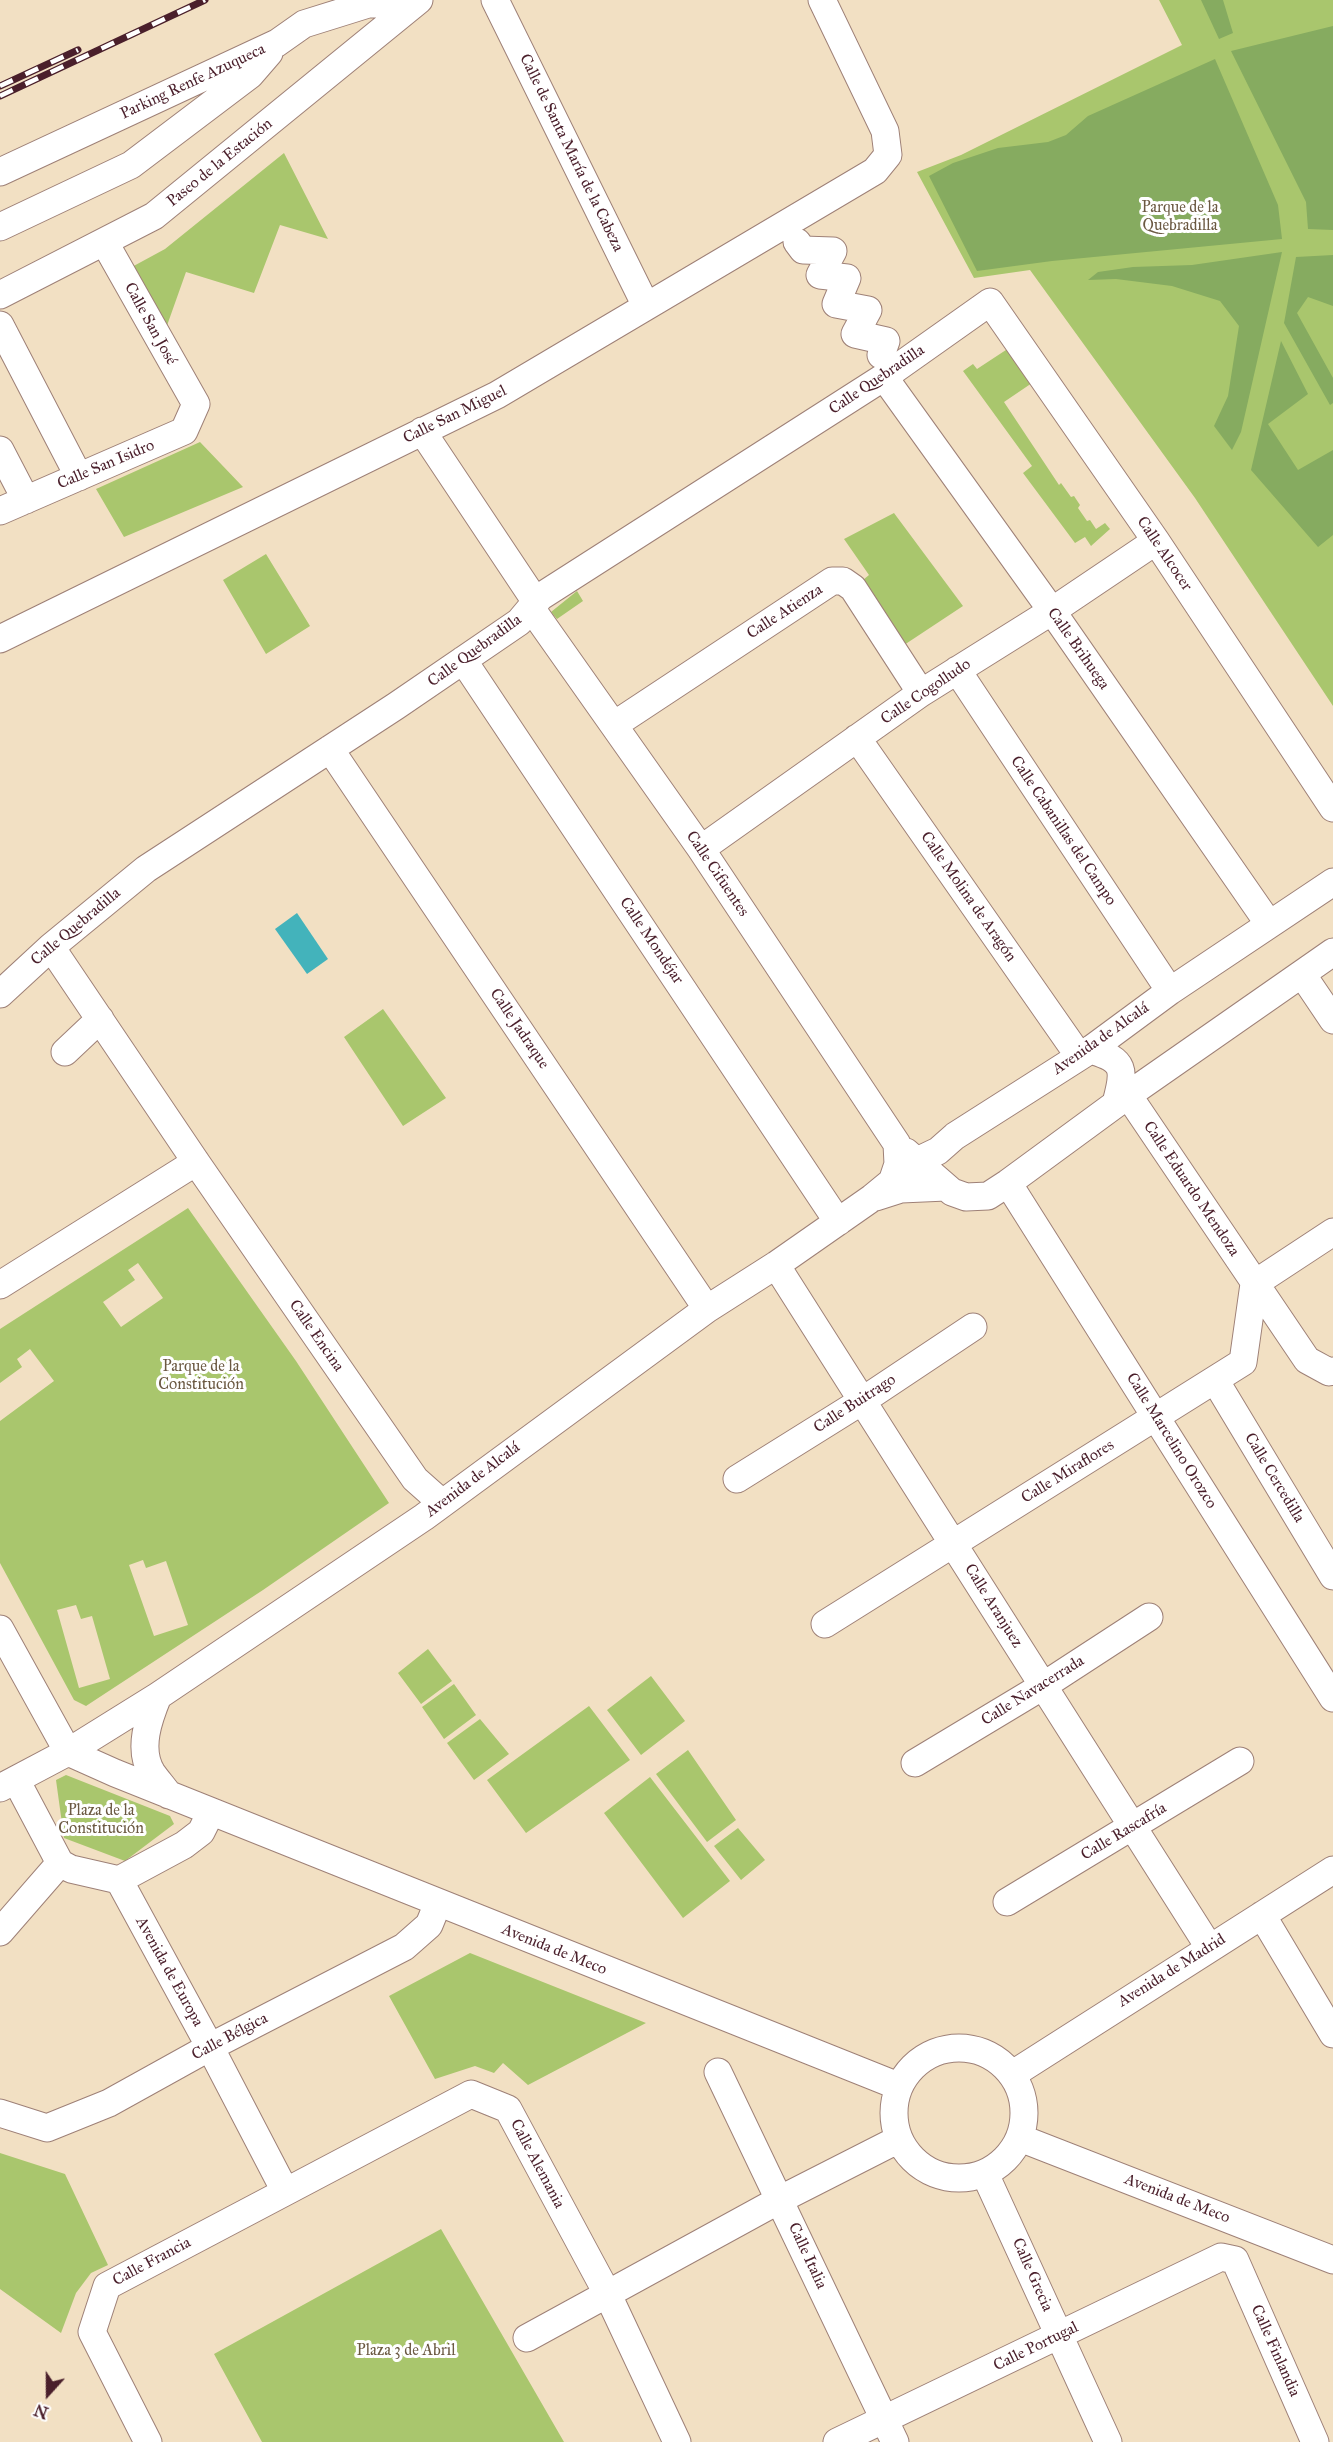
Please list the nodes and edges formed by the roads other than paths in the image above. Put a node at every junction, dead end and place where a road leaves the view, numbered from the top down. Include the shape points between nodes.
1 (495, 0) edge
2 (822, 0) edge
3 (417, 2) edge
4 (327, 18) junction
5 (277, 43) junction
6 (354, 54) junction
7 (183, 86) junction
8 (209, 106) junction
9 (0, 172) edge
10 (0, 227) edge
11 (105, 243) junction
12 (800, 246) dead end
13 (0, 295) edge
14 (990, 302) joint
15 (646, 306) junction
16 (0, 325) edge
17 (882, 366) junction
18 (196, 404) joint
19 (422, 431) junction
20 (0, 450) edge
21 (79, 477) junction
22 (26, 500) junction
23 (0, 511) edge
24 (1156, 541) junction
25 (534, 605) junction
26 (1052, 611) junction
27 (0, 639) edge
28 (463, 660) junction
29 (957, 670) junction
30 (921, 693) junction
31 (614, 725) junction
32 (857, 738) junction
33 (330, 749) junction
34 (1333, 808) edge
35 (701, 849) junction
36 (1333, 882) edge
37 (1269, 924) junction
38 (51, 947) junction
39 (1333, 952) edge
40 (1302, 974) junction
41 (1170, 991) junction
42 (0, 994) edge
43 (100, 1019) junction
44 (1333, 1020) edge
45 (65, 1052) dead end
46 (1084, 1053) junction
47 (1122, 1099) junction
48 (917, 1152) junction
49 (196, 1162) junction
50 (942, 1182) junction
51 (1008, 1184) junction
52 (872, 1198) junction
53 (838, 1222) junction
54 (1333, 1232) edge
55 (776, 1265) junction
56 (1254, 1284) junction
57 (0, 1285) edge
58 (707, 1309) junction
59 (973, 1328) dead end
60 (1333, 1371) edge
61 (1215, 1380) junction
62 (862, 1401) junction
63 (1156, 1418) junction
64 (737, 1479) dead end
65 (442, 1503) junction
66 (953, 1543) junction
67 (1333, 1576) edge
68 (1149, 1617) dead end
69 (825, 1624) dead end
70 (0, 1629) edge
71 (1043, 1686) junction
72 (158, 1696) junction
73 (1333, 1698) edge
74 (68, 1752) junction
75 (1240, 1761) dead end
76 (915, 1763) dead end
77 (8, 1784) edge
78 (169, 1795) junction
79 (211, 1812) junction
80 (1133, 1827) junction
81 (60, 1863) junction
82 (1333, 1870) edge
83 (119, 1880) junction
84 (1007, 1902) dead end
85 (438, 1903) junction
86 (1262, 1915) junction
87 (0, 1932) edge
88 (1209, 1947) junction
89 (1333, 2034) edge
90 (210, 2047) junction
91 (718, 2072) dead end
92 (1013, 2074) junction
93 (898, 2086) junction
94 (0, 2113) edge
95 (1020, 2138) junction
96 (899, 2139) junction
97 (985, 2174) junction
98 (285, 2191) junction
99 (781, 2199) junction
100 (1235, 2260) joint
101 (1333, 2260) edge
102 (608, 2295) junction
103 (1059, 2336) junction
104 (527, 2338) dead end
105 (889, 2431) edge
106 (148, 2442) edge
107 (677, 2442) edge
108 (837, 2442) edge
109 (1108, 2442) edge
110 (1315, 2442) edge

1 - 15 street, Calle de Santa María de la Cabeza
2 - 15 street, Calle San Miguel via 885,131 888,155 875,171
3 - 4 street via 368,4
3 - 6 street, Paseo de la Estación
4 - 5 street via 304,24
4 - 6 street via 342,31
5 - 7 street, Parking Renfe Azuqueca
5 - 8 street, Parking Renfe Azuqueca via 250,75
6 - 11 street, Paseo de la Estación via 154,216
7 - 8 street via 208,88
7 - 9 street, Parking Renfe Azuqueca
8 - 10 street, Parking Renfe Azuqueca via 131,165
11 - 13 street, Paseo de la Estación
11 - 18 street, Calle San José
12 - 17 street, Calle Brihuega via 833,250 820,275 847,278 836,304 868,310 855,333 886,341
14 - 17 street, Calle Quebradilla
14 - 24 street, Calle Alcocer
15 - 19 street, Calle San Miguel via 497,395
16 - 21 street
17 - 25 street, Calle Quebradilla via 540,597
17 - 26 street, Calle Brihuega
18 - 21 street, Calle San Isidro via 184,431
19 - 25 street, Calle Cifuentes
19 - 27 street, Calle San Miguel
20 - 22 street
21 - 22 street, Calle San Isidro
22 - 23 street, Calle San Isidro
24 - 26 street, Calle Cogolludo
24 - 34 street, Calle Alcocer
25 - 28 street, Calle Quebradilla via 519,622
25 - 31 street, Calle Cifuentes
26 - 29 street, Calle Cogolludo
26 - 37 street, Calle Brihuega
28 - 33 street, Calle Quebradilla
28 - 53 street, Calle Mondéjar
29 - 30 street, Calle Cogolludo
29 - 41 street, Calle Cabanillas del Campo
30 - 31 street, Calle Atienza via 853,588 843,581 832,581
30 - 32 street, Calle Cogolludo
31 - 35 street, Calle Cifuentes
32 - 35 street, Calle Cogolludo
32 - 46 street, Calle Molina de Aragón
33 - 38 street, Calle Quebradilla via 146,869
33 - 58 street, Calle Jadraque
35 - 48 street, Calle Cifuentes
36 - 37 street, Avenida de Alcalá
37 - 41 street, Avenida de Alcalá
38 - 42 street, Calle Quebradilla
38 - 43 street, Calle Encina
39 - 40 street, Avenida de Alcalá
40 - 44 street
40 - 47 street, Avenida de Alcalá
41 - 46 street, Avenida de Alcalá
43 - 45 street
43 - 49 street, Calle Encina
46 - 47 street via 1106,1054 1118,1064 1123,1077
46 - 48 street, Avenida de Alcalá via 955,1136
47 - 51 street, Avenida de Alcalá
47 - 56 street, Calle Eduardo Mendoza
48 - 50 street, Calle Cifuentes
48 - 52 street, Avenida de Alcalá
49 - 57 street
49 - 65 street, Calle Encina via 415,1479
50 - 51 street, Avenida de Alcalá via 952,1192 975,1198 988,1196
50 - 52 street, Avenida de Alcalá
51 - 63 street, Calle Marcelino Orozco
52 - 53 street, Avenida de Alcalá
53 - 55 street, Avenida de Alcalá
54 - 56 street
55 - 58 street, Avenida de Alcalá
55 - 62 street, Calle Aranjuez
56 - 60 street, Calle Eduardo Mendoza via 1307,1360
56 - 61 street, Calle Miraflores via 1244,1362
58 - 65 street, Avenida de Alcalá
59 - 62 street, Calle Buitrago
61 - 63 street, Calle Miraflores
61 - 67 street, Calle Cercedilla
62 - 64 street, Calle Buitrago
62 - 66 street, Calle Aranjuez
63 - 66 street, Calle Miraflores
63 - 73 street, Calle Marcelino Orozco
65 - 72 street, Avenida de Alcalá
66 - 69 street, Calle Miraflores
66 - 71 street, Calle Aranjuez
68 - 71 street, Calle Navacerrada
70 - 74 street
71 - 76 street, Calle Navacerrada
71 - 80 street, Calle Aranjuez
72 - 74 street, Avenida de Alcalá
72 - 78 street via 144,1742 150,1770
74 - 77 street, Avenida de Alcalá
74 - 78 street, Avenida de Meco
75 - 80 street, Calle Rascafría
77 - 81 street
78 - 79 street, Avenida de Meco
79 - 83 street via 201,1832 184,1845
79 - 85 street, Avenida de Meco
80 - 84 street, Calle Rascafría
80 - 88 street, Calle Aranjuez
81 - 83 street
81 - 87 street
82 - 86 street, Avenida de Madrid
83 - 90 street, Avenida de Europa
85 - 90 street, Calle Bélgica via 429,1925 404,1947
85 - 93 street, Avenida de Meco
86 - 88 street, Avenida de Madrid
86 - 89 street
88 - 92 street, Avenida de Madrid
90 - 94 street, Calle Bélgica via 109,2103 46,2128
90 - 98 street, Avenida de Europa
91 - 99 street, Calle Italia
92 - 93 street via 996,2060 974,2050 952,2048 914,2066
92 - 95 street via 1024,2106
93 - 96 street via 893,2106
95 - 97 street via 999,2165
95 - 101 street, Avenida de Meco
96 - 97 street via 911,2155 936,2171 966,2177
96 - 99 street
97 - 103 street, Calle Grecia
98 - 102 street, Calle Alemania via 471,2094 508,2109
98 - 106 street, Calle Francia via 107,2286 92,2332
99 - 102 street
99 - 105 street, Calle Italia
100 - 103 street, Calle Portugal via 1221,2257
100 - 110 street, Calle Finlandia
102 - 104 street
102 - 107 street, Calle Alemania
103 - 105 street, Calle Portugal
103 - 109 street, Calle Grecia
105 - 108 street, Calle Portugal

